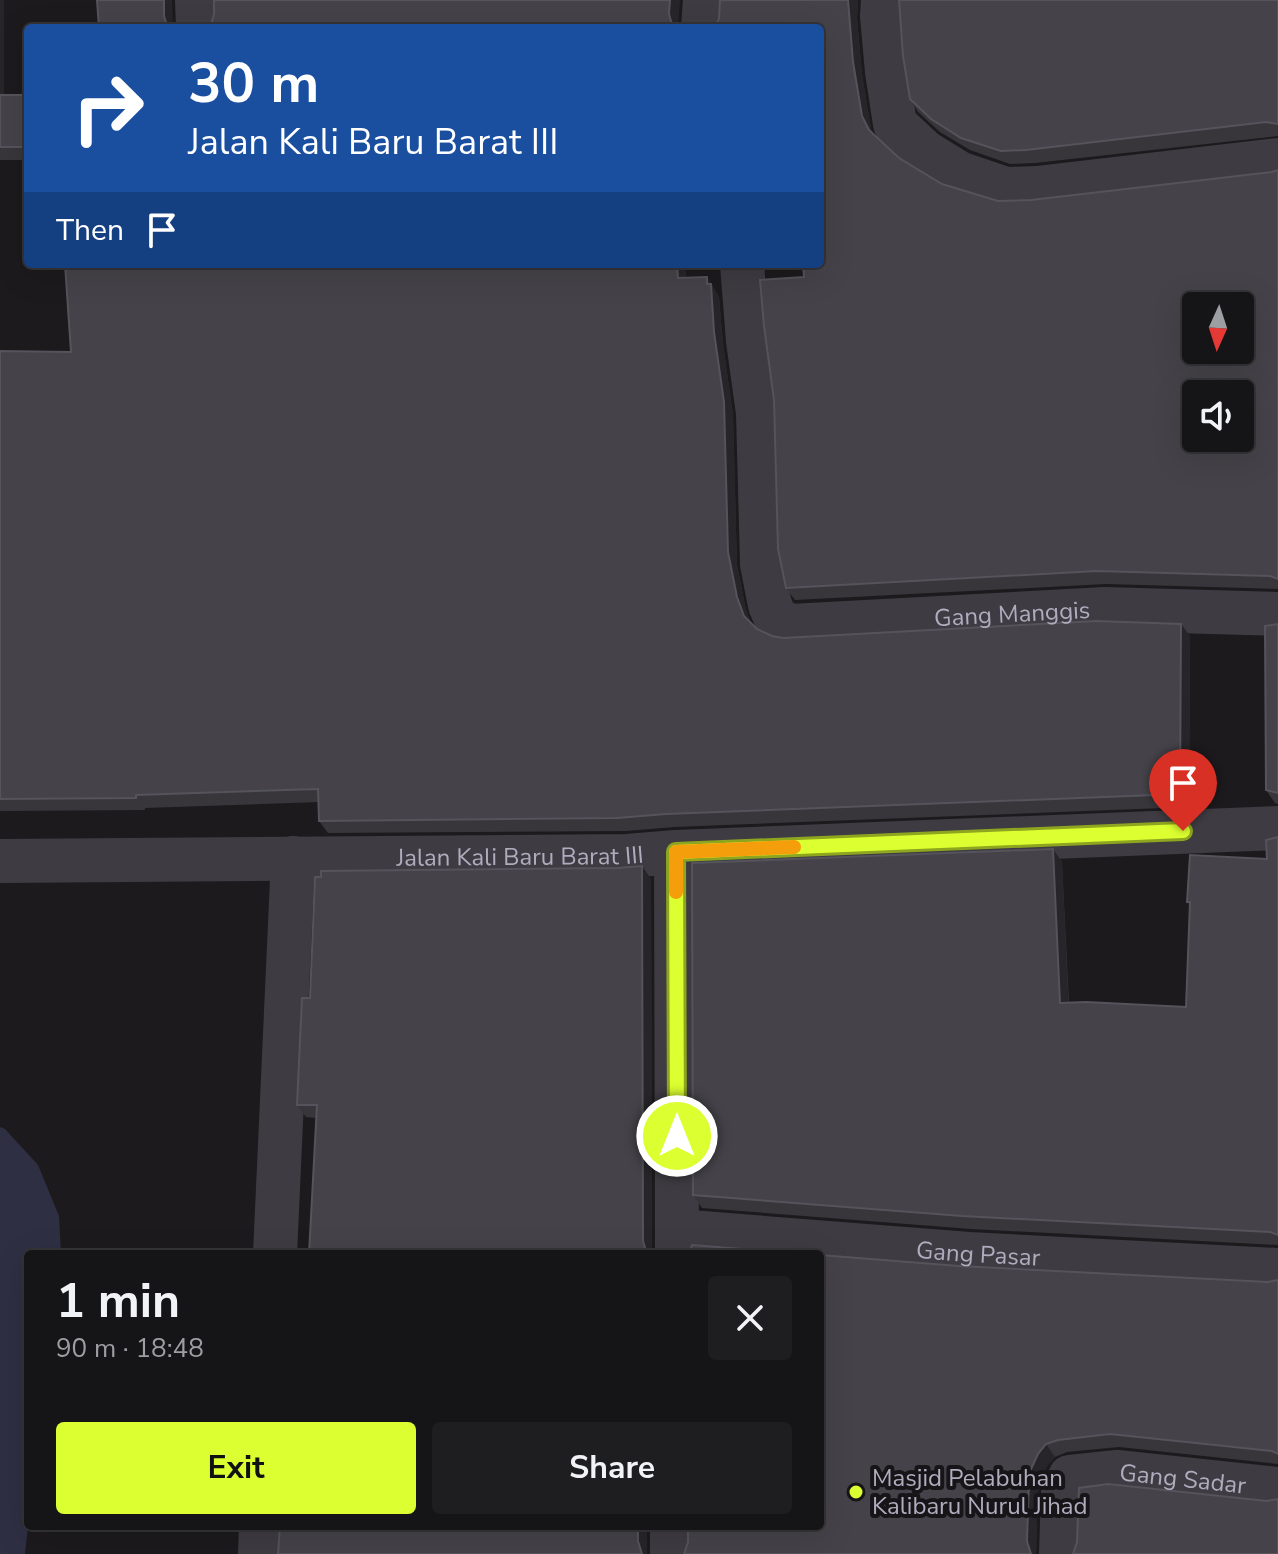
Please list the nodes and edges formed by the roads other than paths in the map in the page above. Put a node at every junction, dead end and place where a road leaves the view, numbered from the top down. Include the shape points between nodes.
1 (197, 0) edge
2 (705, 0) edge
3 (883, 0) edge
4 (198, 24) edge
5 (703, 24) edge
6 (1278, 160) edge
7 (742, 268) edge
8 (1278, 614) edge
9 (1278, 828) edge
10 (676, 852) junction
11 (293, 858) junction
12 (0, 861) edge
13 (677, 1243) edge
14 (275, 1250) edge
15 (1278, 1270) edge
16 (1278, 1489) edge
17 (261, 1530) edge
18 (672, 1530) edge
19 (260, 1554) edge
20 (672, 1554) edge
21 (1061, 1554) edge

1 - 4 street
2 - 5 street
3 - 6 street via 895,124 959,173 1006,189 1037,188
7 - 8 street, Gang Manggis via 758,413 762,564 776,619 791,626 1105,609
9 - 10 street, Jalan Kali Baru Barat III
10 - 11 street, Jalan Kali Baru Barat III
10 - 13 street
11 - 12 street, Jalan Kali Baru Barat III
11 - 14 street
13 - 15 street, Gang Pasar
16 - 21 street, Gang Sadar via 1117,1472 1070,1477 1063,1492
17 - 19 street
18 - 20 street

